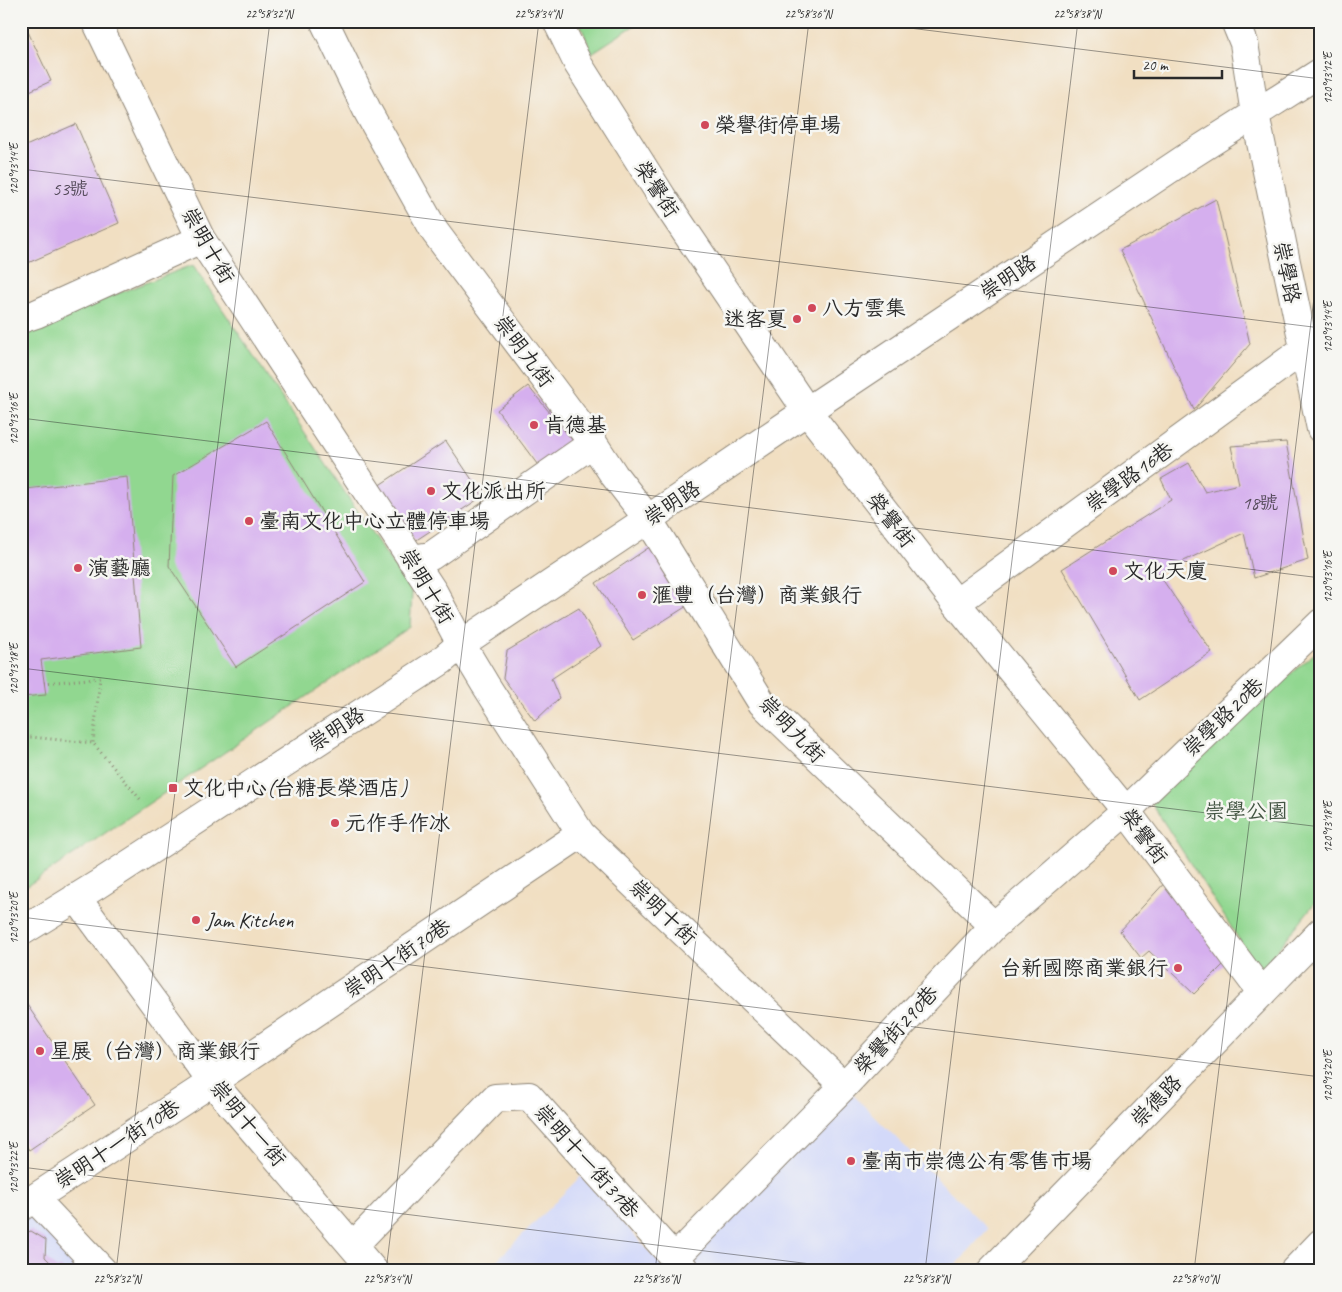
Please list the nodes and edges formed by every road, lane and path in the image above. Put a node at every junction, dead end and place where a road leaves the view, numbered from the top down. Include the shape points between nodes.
1 (96, 21) edge
2 (324, 21) edge
3 (557, 21) edge
4 (1236, 21) edge
5 (1321, 72) edge
6 (1255, 114) junction
7 (201, 239) junction
8 (21, 319) edge
9 (1303, 350) junction
10 (807, 411) junction
11 (1321, 429) edge
12 (593, 443) junction
13 (648, 519) junction
14 (411, 558) junction
15 (956, 603) junction
16 (1321, 623) edge
17 (461, 644) junction
18 (44, 683) dead end
19 (21, 740) edge
20 (93, 743) junction
21 (140, 799) dead end
22 (1126, 811) junction
23 (582, 834) junction
24 (76, 897) junction
25 (994, 926) junction
26 (21, 932) edge
27 (1321, 932) edge
28 (1262, 993) junction
29 (212, 1082) junction
30 (844, 1086) junction
31 (28, 1202) edge
32 (1321, 1243) edge
33 (353, 1246) junction
34 (680, 1265) edge
35 (103, 1271) edge
36 (374, 1271) edge
37 (991, 1271) edge
38 (1294, 1271) edge

1 - 7 street, 崇明十街
2 - 12 street, 崇明九街 via 368,112 435,232
3 - 10 street, 榮譽街 via 578,64 662,197
4 - 6 street, 崇學路 via 1244,43
5 - 6 street, 崇明路
6 - 9 street, 崇學路
6 - 10 street, 崇明路
7 - 8 street
7 - 14 street, 崇明十街
9 - 11 street, 崇學路
9 - 15 street, 崇學路16巷
10 - 13 street, 崇明路
10 - 15 street, 榮譽街
12 - 13 street, 崇明九街
12 - 14 street via 431,556
13 - 17 street, 崇明路
13 - 25 street, 崇明九街 via 762,703
14 - 17 street, 崇明十街
15 - 22 street, 榮譽街
16 - 22 street, 崇學路20巷
17 - 23 street, 崇明十街
17 - 24 street, 崇明路 via 441,661
18 - 20 path via 100,678
19 - 20 path via 30,737
20 - 21 path
22 - 25 street, 榮譽街290巷
22 - 28 street, 榮譽街
23 - 29 street, 崇明十街70巷
23 - 30 street, 崇明十街
24 - 26 street, 崇明路
24 - 29 street, 崇明十一街
25 - 30 street, 榮譽街290巷
27 - 28 street, 崇德路
28 - 37 street, 崇德路
29 - 31 street, 崇明十一街10巷
29 - 33 street, 崇明十一街
30 - 34 street, 榮譽街290巷
31 - 35 street
32 - 38 street
33 - 34 street, 崇明十一街31巷 via 495,1098 529,1096
33 - 36 street, 崇明十一街

